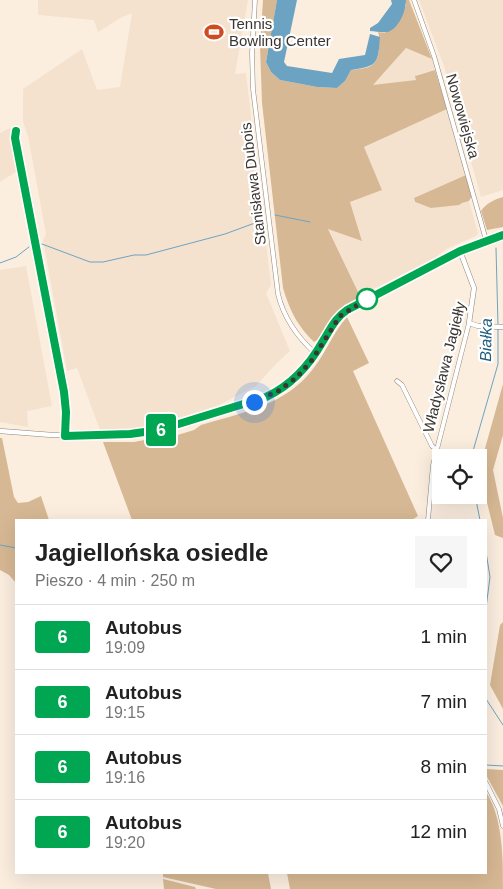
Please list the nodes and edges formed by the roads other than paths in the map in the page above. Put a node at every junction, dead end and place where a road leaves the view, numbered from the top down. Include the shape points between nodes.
1 (255, 0) edge
2 (414, 0) edge
3 (16, 131) dead end
4 (503, 235) edge
5 (486, 240) junction
6 (460, 251) junction
7 (469, 323) junction
8 (503, 327) edge
9 (316, 354) junction
10 (397, 381) dead end
11 (0, 431) edge
12 (65, 436) junction
13 (436, 449) edge
14 (437, 449) edge
15 (432, 476) edge
16 (428, 519) edge
17 (487, 785) edge
18 (503, 826) edge

1 - 9 street, Stanisława Dubois via 253,89 278,294 290,324
2 - 5 street, Nowowiejska via 442,82
3 - 12 street via 64,392
4 - 5 street
5 - 6 street
6 - 7 street, Władysława Jagiełły via 474,288
6 - 9 street via 343,313
7 - 8 street
7 - 14 street, Władysława Jagiełły
9 - 12 street via 300,374 272,394 254,402 152,431
10 - 13 street
11 - 12 street
15 - 16 street, Władysława Jagiełły
17 - 18 street via 500,809

